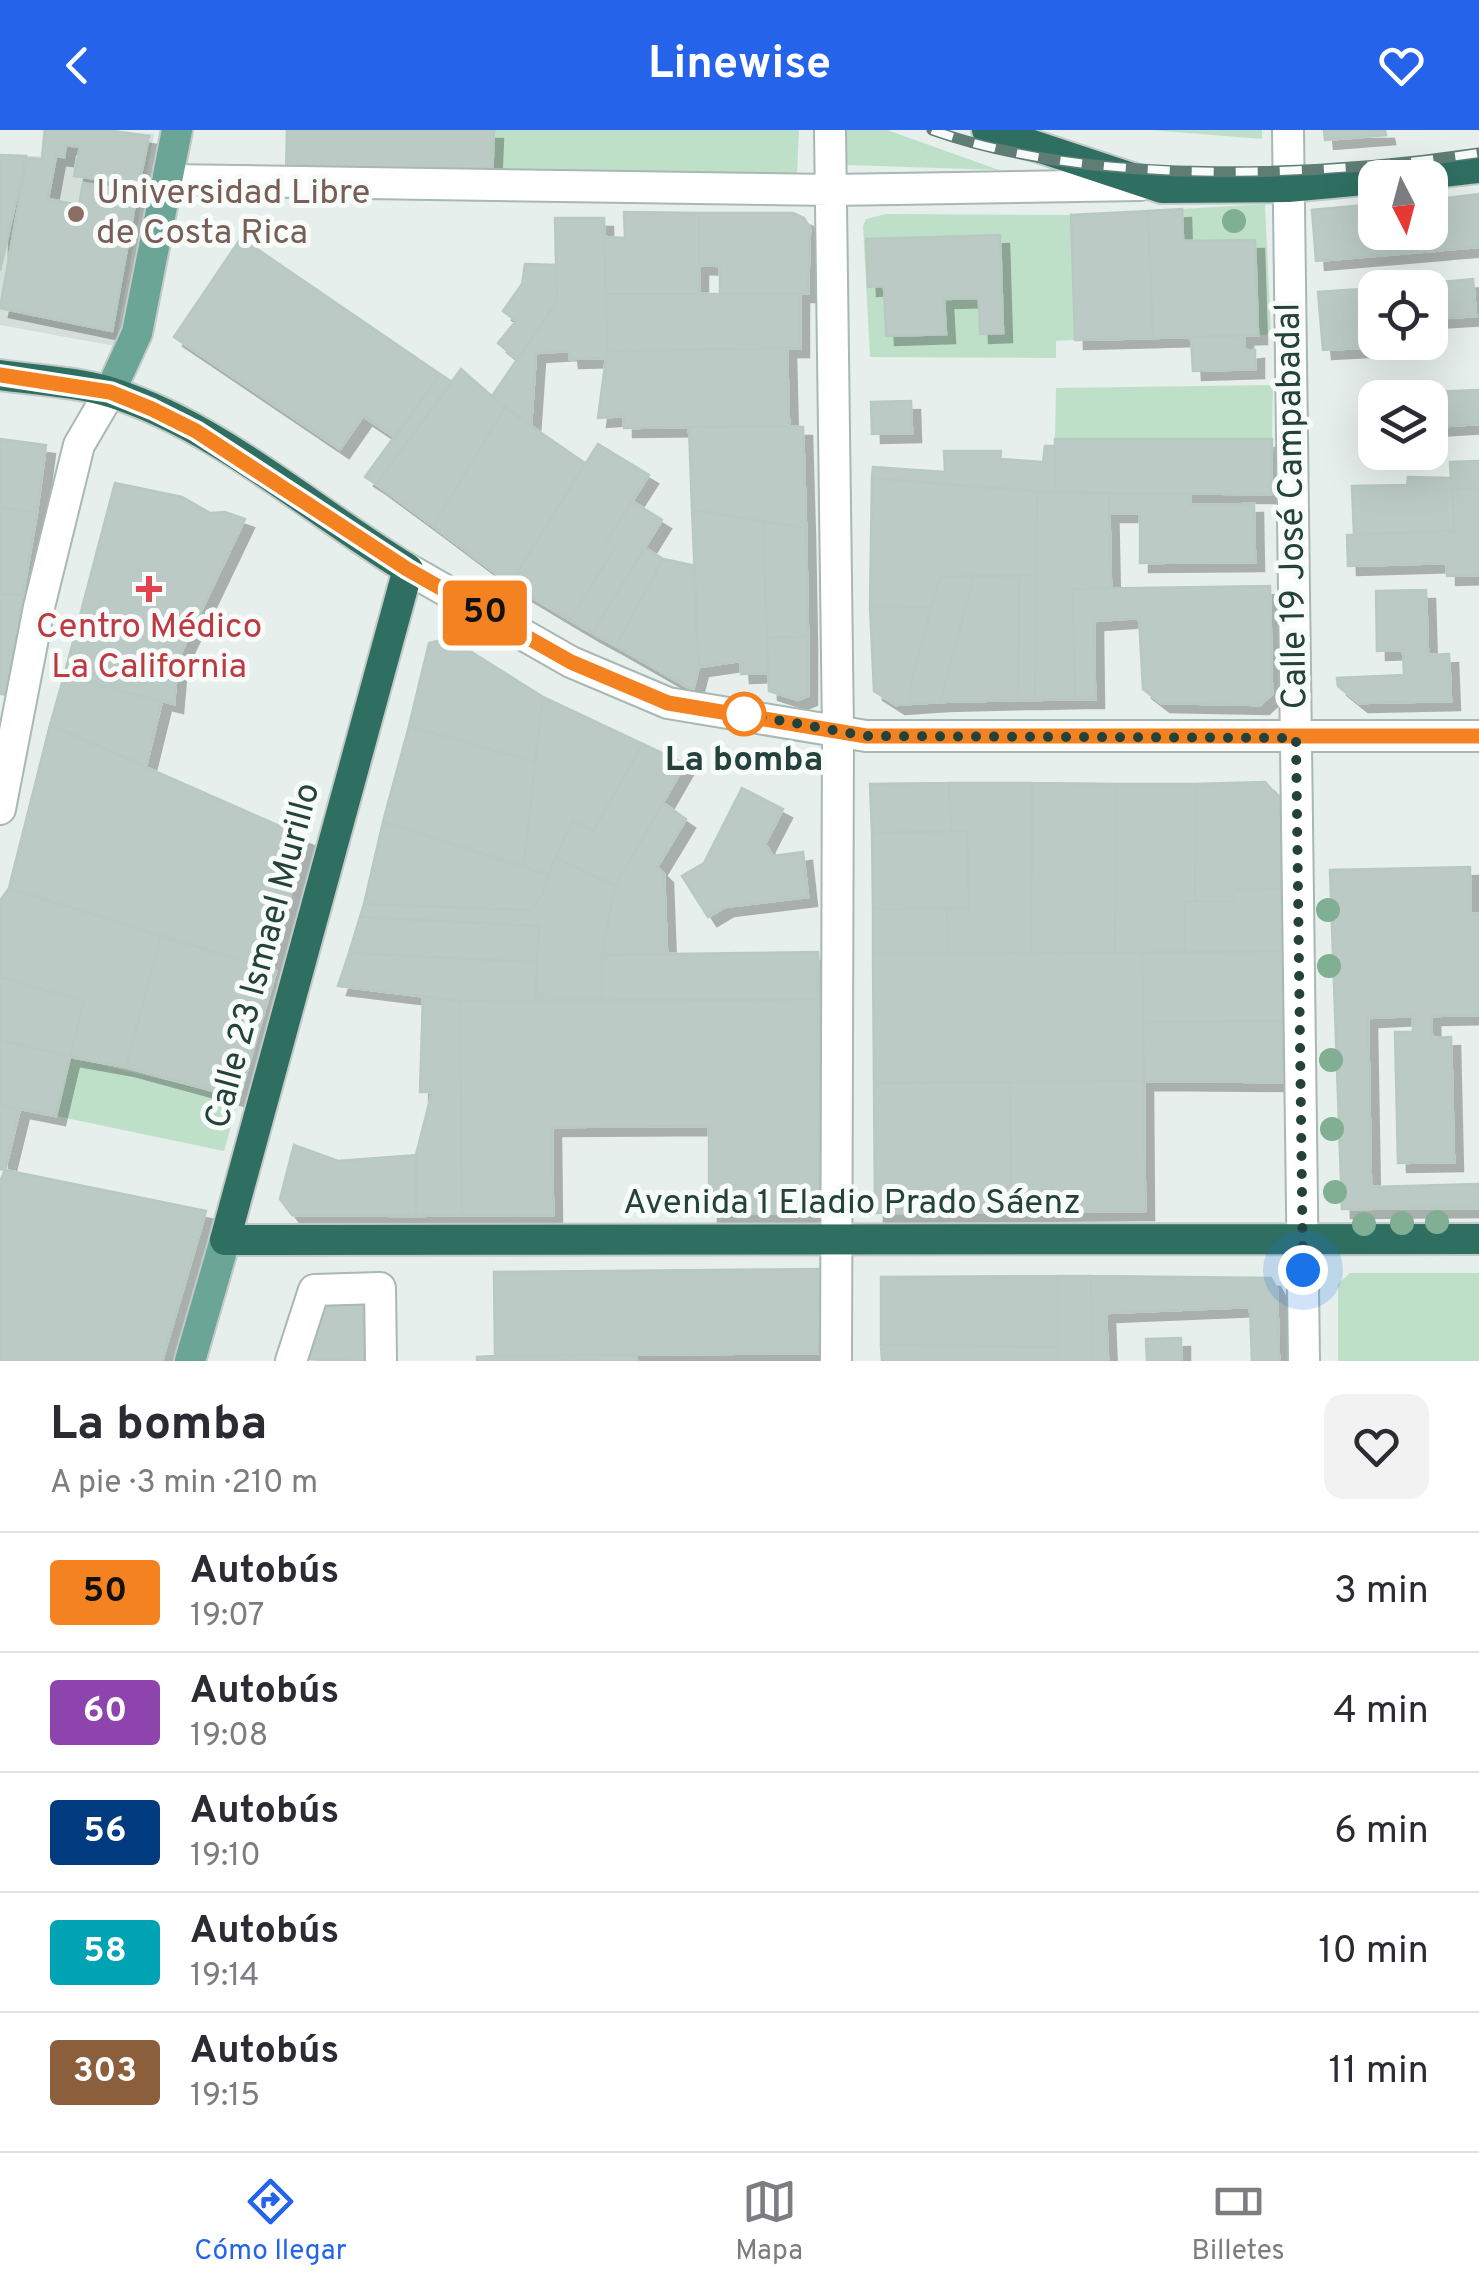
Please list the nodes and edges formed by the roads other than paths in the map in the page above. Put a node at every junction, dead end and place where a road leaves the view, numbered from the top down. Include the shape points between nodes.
1 (176, 130) edge
2 (830, 130) edge
3 (986, 130) edge
4 (1288, 130) edge
5 (1479, 168) edge
6 (1448, 171) edge
7 (167, 180) junction
8 (1358, 181) edge
9 (1141, 185) junction
10 (1288, 187) junction
11 (832, 190) junction
12 (0, 375) edge
13 (110, 392) junction
14 (408, 569) junction
15 (838, 731) junction
16 (1479, 736) edge
17 (1296, 738) junction
18 (0, 810) edge
19 (1303, 1239) junction
20 (1479, 1239) edge
21 (225, 1240) junction
22 (838, 1243) junction
23 (202, 1318) junction
24 (190, 1361) edge
25 (210, 1361) edge
26 (291, 1361) edge
27 (381, 1361) edge
28 (836, 1361) edge
29 (1304, 1361) edge

1 - 7 main road
2 - 11 street
3 - 9 highway
4 - 10 street, Calle 19 José Campabadal
5 - 6 highway
7 - 11 street
7 - 13 main road via 137,333
8 - 10 highway
9 - 10 highway
9 - 11 street
10 - 17 street, Calle 19 José Campabadal
11 - 15 street
12 - 13 highway
13 - 14 highway via 196,431
13 - 18 street via 79,445
14 - 15 street via 571,662 668,703
14 - 21 highway, Calle 23 Ismael Murillo
15 - 17 street
15 - 22 street
16 - 17 street
17 - 19 street, Calle 19 José Campabadal
19 - 20 highway, Avenida 1 Eladio Prado Sáenz
19 - 22 highway, Avenida 1 Eladio Prado Sáenz
19 - 29 street, Calle 19 José Campabadal
21 - 22 highway, Avenida 1 Eladio Prado Sáenz
21 - 23 main road, Calle 23 Ismael Murillo
22 - 28 street
23 - 24 main road, Calle 23 Ismael Murillo
23 - 25 street
26 - 27 street via 314,1290 380,1288

